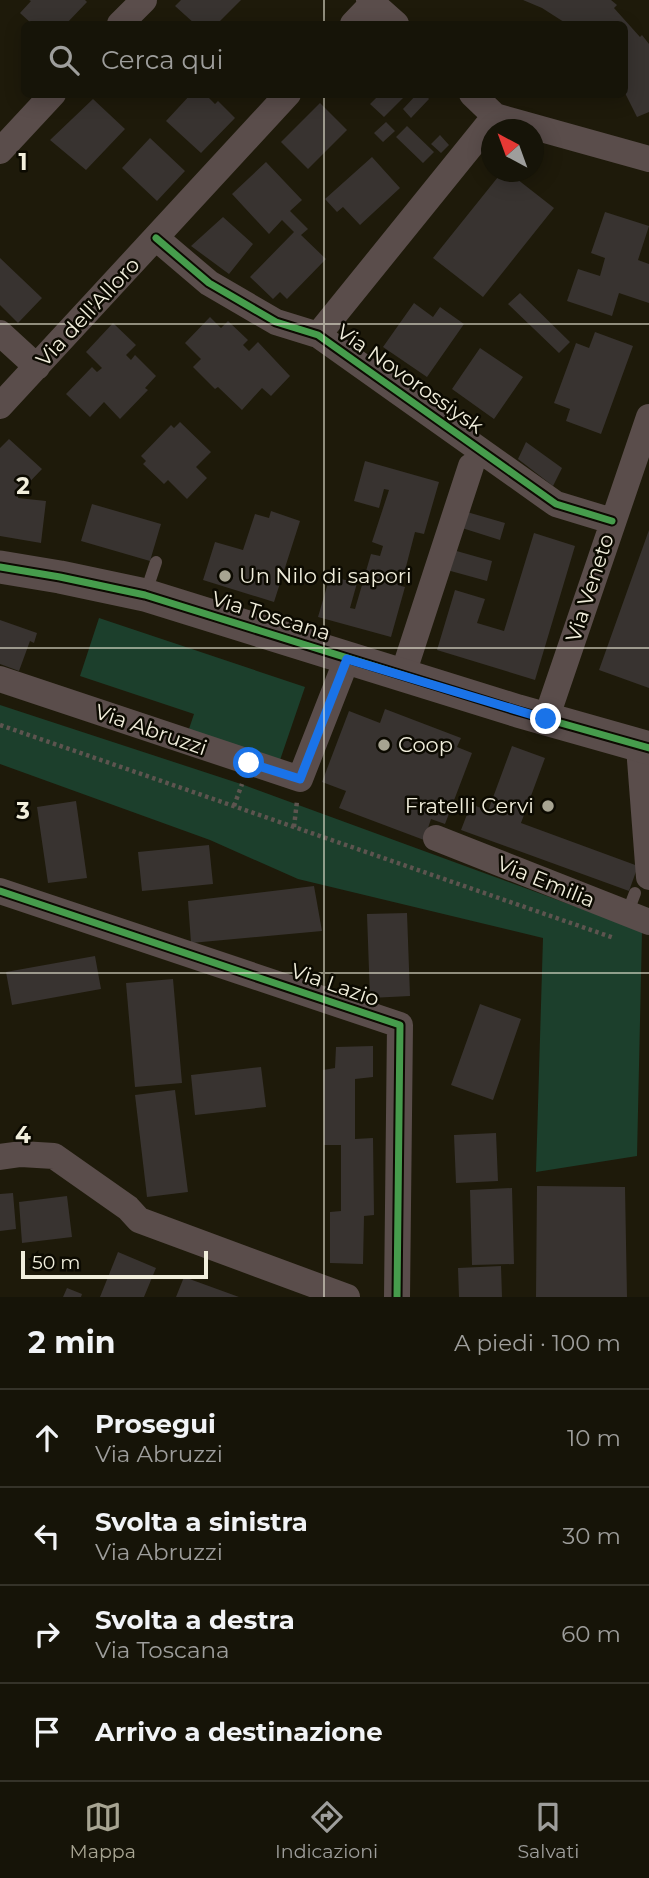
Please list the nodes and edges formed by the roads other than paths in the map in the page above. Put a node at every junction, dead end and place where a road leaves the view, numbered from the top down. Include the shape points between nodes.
1 (144, 0) edge
2 (371, 2) edge
3 (123, 21) edge
4 (355, 21) edge
5 (393, 21) edge
6 (50, 98) edge
7 (284, 98) edge
8 (476, 98) edge
9 (495, 116) junction
10 (0, 152) edge
11 (649, 159) edge
12 (156, 238) junction
13 (0, 333) edge
14 (318, 335) junction
15 (37, 367) junction
16 (0, 406) edge
17 (649, 417) edge
18 (471, 466) dead end
19 (612, 521) junction
20 (156, 562) dead end
21 (0, 567) edge
22 (145, 596) junction
23 (347, 659) junction
24 (403, 674) junction
25 (0, 679) edge
26 (546, 719) junction
27 (644, 748) edge
28 (443, 835) dead end
29 (0, 891) edge
30 (640, 901) edge
31 (0, 1157) edge
32 (347, 1297) edge
33 (397, 1297) edge

1 - 3 street
2 - 4 street
2 - 5 street
6 - 10 street
7 - 12 street, Via dell'Alloro
8 - 9 street
9 - 11 street
9 - 14 street
12 - 14 street, Via Novorossiysk via 209,283 276,323
12 - 15 street, Via dell'Alloro
13 - 15 street
14 - 19 street, Via Novorossiysk via 556,504
15 - 16 street, Via dell'Alloro
17 - 19 street, Via Veneto
18 - 24 street
19 - 26 street, Via Veneto
20 - 22 lane
21 - 22 street, Via Toscana
22 - 23 street, Via Toscana
23 - 24 street, Via Toscana
23 - 25 street, Via Abruzzi via 300,779
24 - 26 street, Via Toscana
26 - 27 street, Via Toscana
27 - 30 street, Via Emilia
28 - 30 street, Via Emilia
29 - 33 street, Via Lazio via 400,1025
31 - 32 street via 54,1156 139,1220

